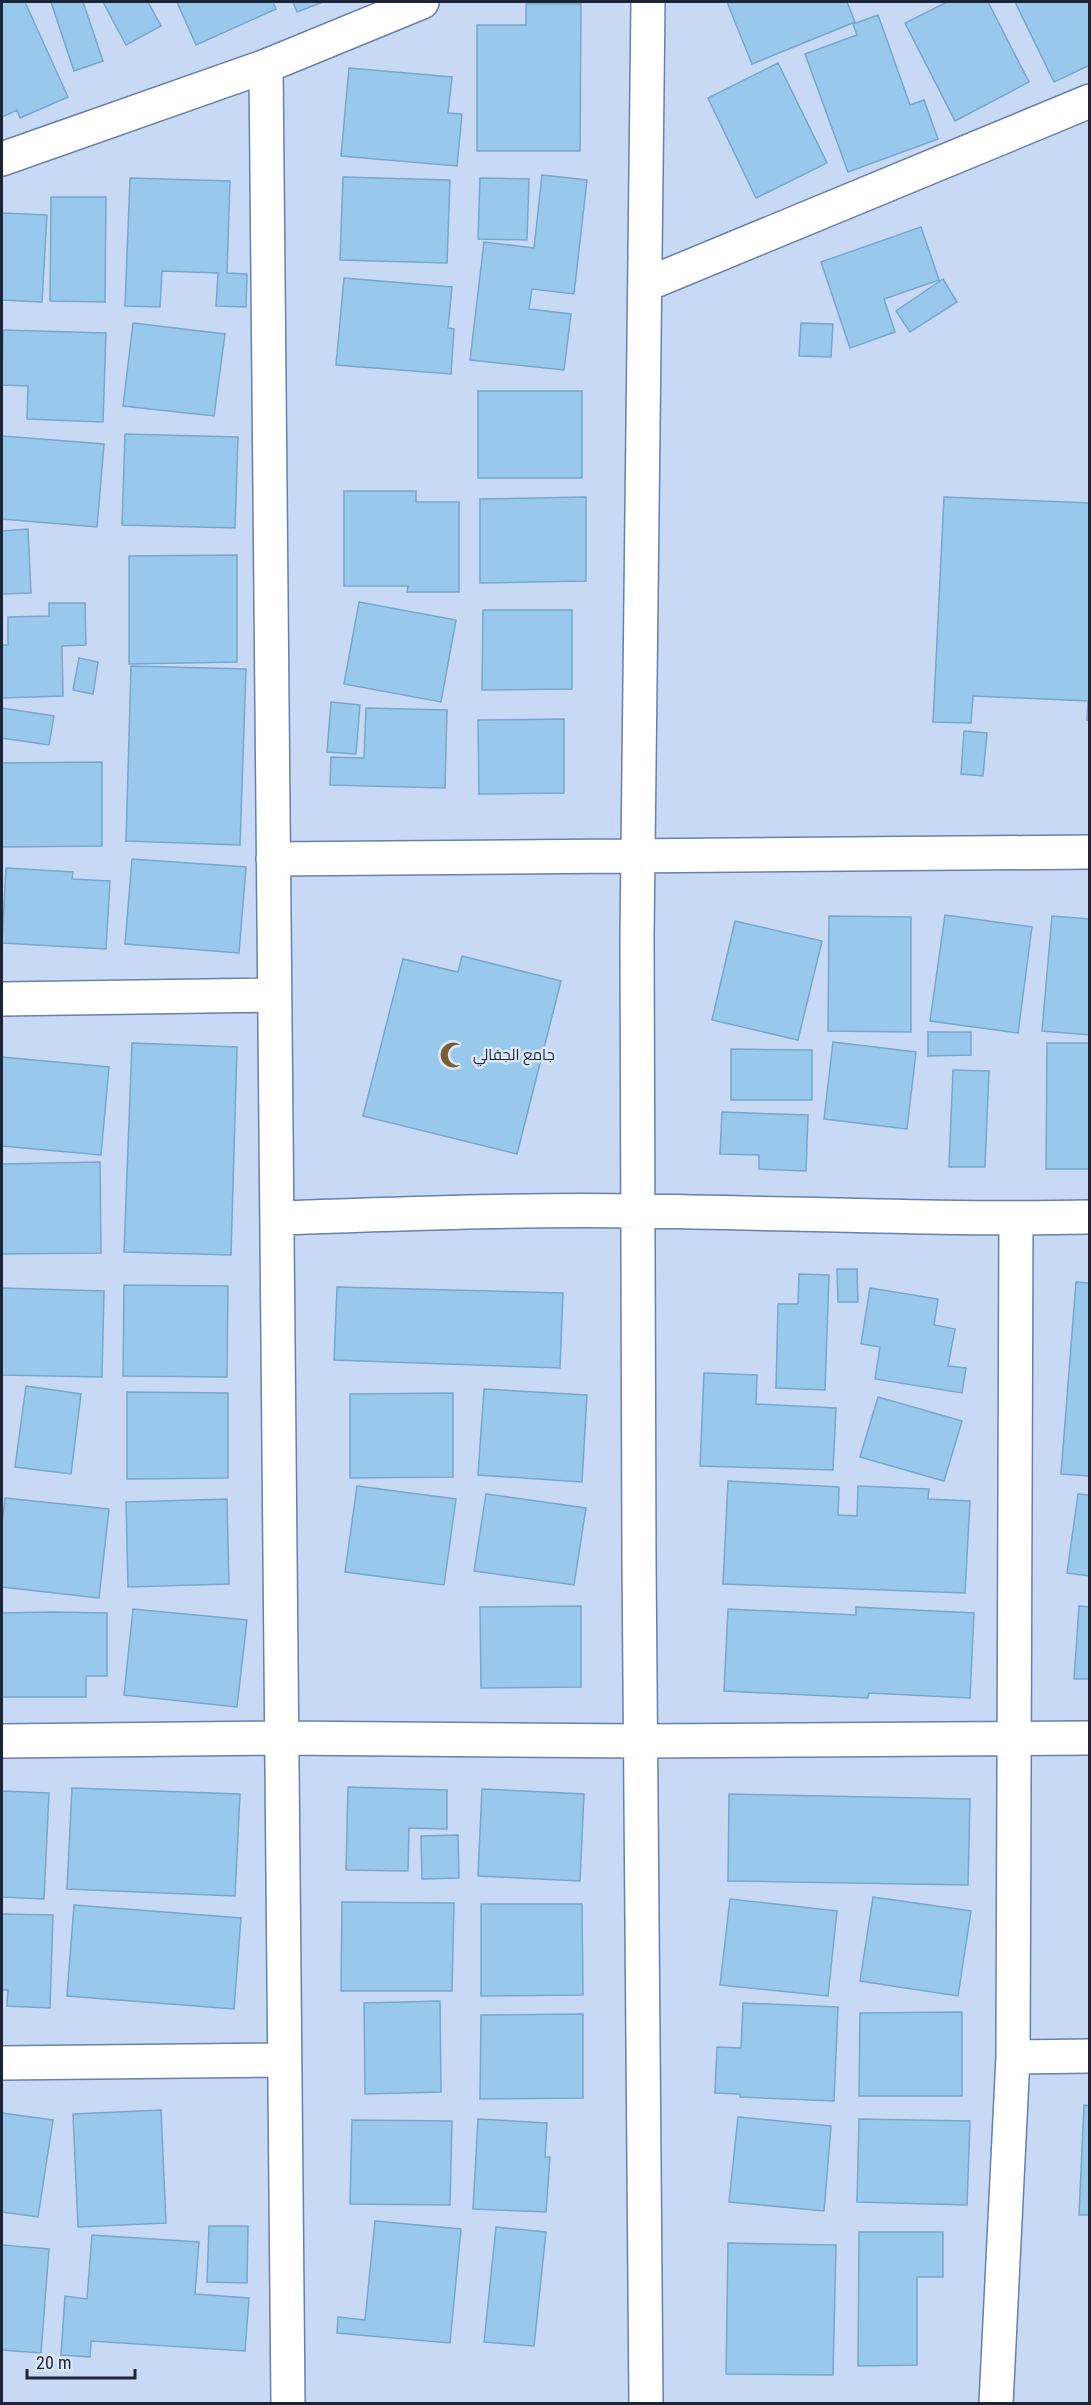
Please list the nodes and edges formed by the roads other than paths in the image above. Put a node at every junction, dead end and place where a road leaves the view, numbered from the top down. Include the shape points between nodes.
1 (422, 2) edge
2 (648, 2) edge
3 (266, 66) junction
4 (1089, 101) edge
5 (2, 159) edge
6 (645, 285) junction
7 (1089, 852) edge
8 (638, 857) junction
9 (273, 859) junction
10 (274, 995) junction
11 (2, 999) edge
12 (638, 1211) junction
13 (1089, 1217) edge
14 (277, 1218) junction
15 (1016, 1218) junction
16 (282, 1738) junction
17 (1015, 1738) junction
18 (1089, 1738) edge
19 (2, 1741) edge
20 (641, 1741) junction
21 (1089, 2056) edge
22 (1013, 2057) junction
23 (285, 2060) junction
24 (2, 2063) edge
25 (288, 2403) edge
26 (646, 2403) edge
27 (996, 2403) edge

1 - 3 street
2 - 6 street
3 - 5 street
3 - 9 street
4 - 6 street
6 - 8 street
7 - 8 street
8 - 9 street
8 - 12 street
9 - 10 street
10 - 11 street
10 - 14 street
12 - 14 street via 479,1211
12 - 15 street
12 - 20 street
13 - 15 street
14 - 16 street
15 - 17 street
16 - 19 street
16 - 20 street
16 - 23 street
17 - 18 street
17 - 20 street
17 - 22 street
20 - 26 street
21 - 22 street
22 - 27 street
23 - 24 street
23 - 25 street

